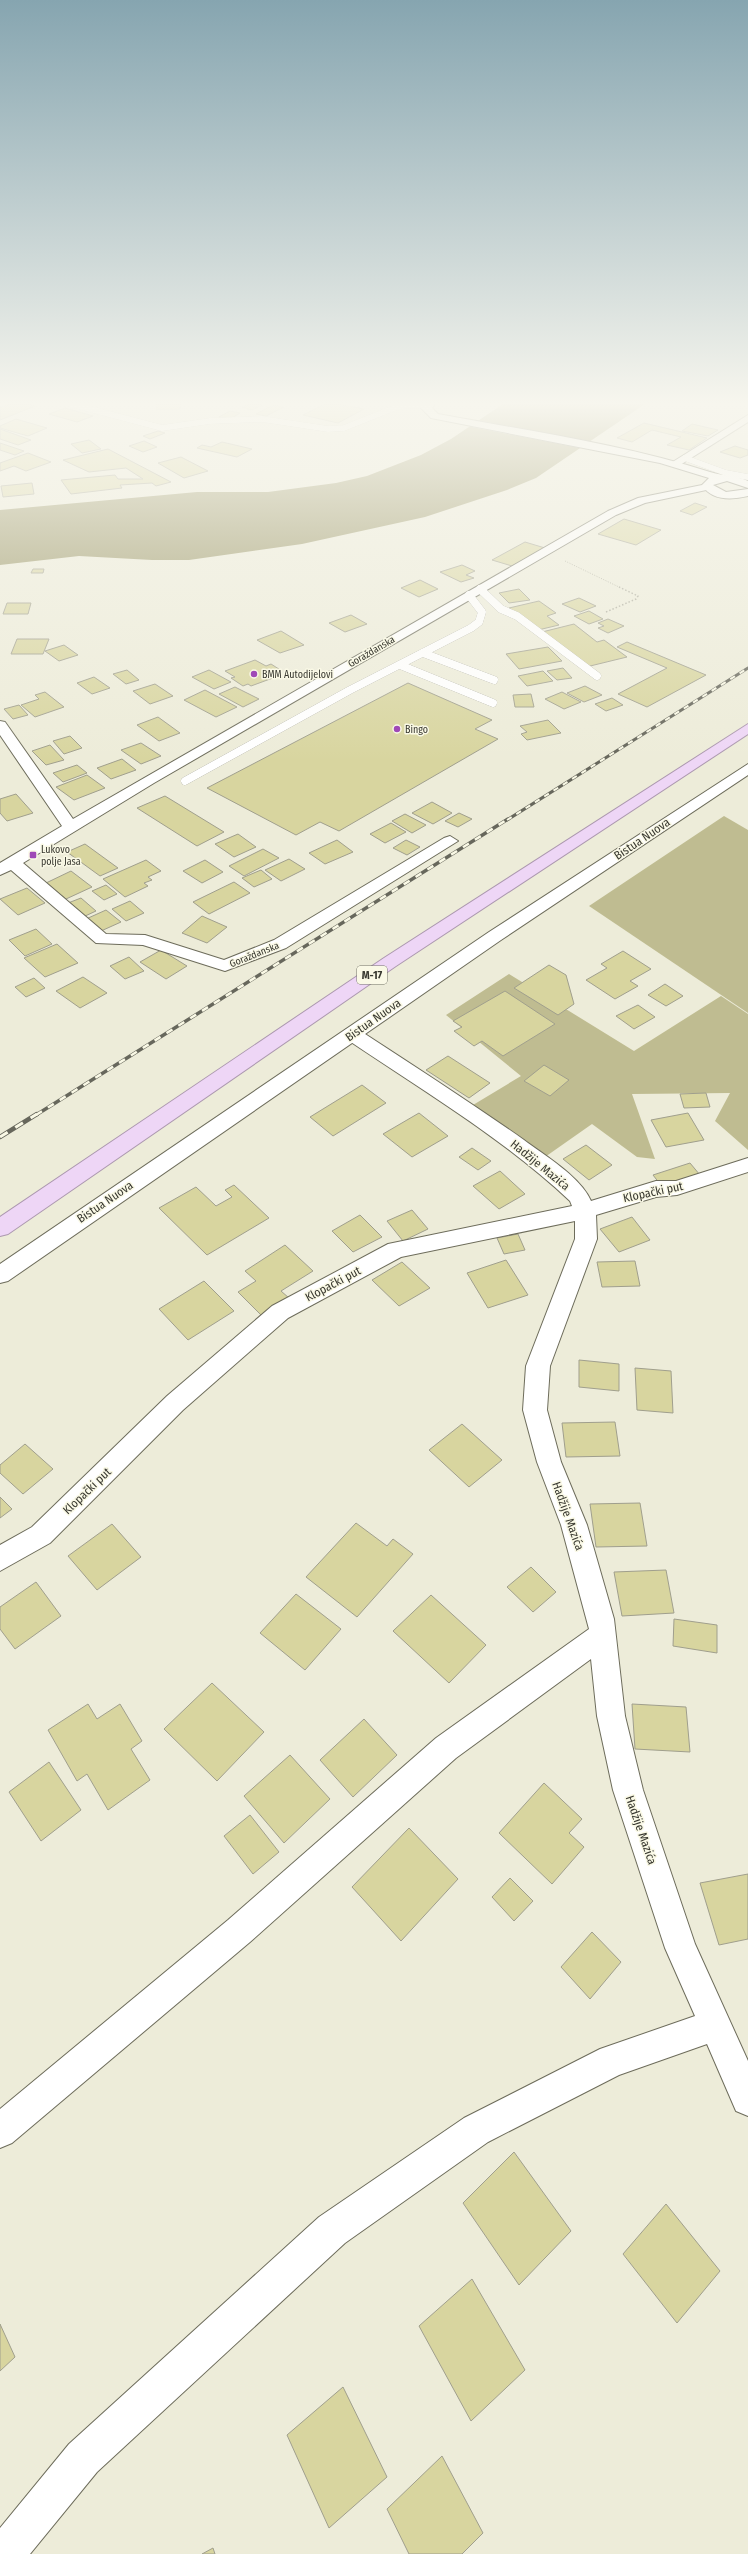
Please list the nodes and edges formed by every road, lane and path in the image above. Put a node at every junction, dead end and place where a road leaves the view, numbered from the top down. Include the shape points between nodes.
1 (595, 523) edge
2 (542, 554) junction
3 (474, 592) junction
4 (606, 612) dead end
5 (423, 653) junction
6 (400, 665) junction
7 (597, 676) dead end
8 (494, 680) dead end
9 (493, 703) dead end
10 (0, 725) edge
11 (748, 728) edge
12 (748, 768) edge
13 (185, 781) dead end
14 (70, 828) junction
15 (450, 841) dead end
16 (6, 866) edge
17 (352, 1034) junction
18 (748, 1165) edge
19 (585, 1211) junction
20 (0, 1228) edge
21 (0, 1274) edge
22 (0, 1559) edge
23 (602, 1635) junction
24 (714, 2026) junction
25 (748, 2099) edge
26 (0, 2131) edge
27 (4, 2554) edge

1 - 2 street, Goraždanska
2 - 3 street, Goraždanska
2 - 4 path via 564,560 638,596
3 - 5 lane via 482,612 479,622
3 - 7 lane via 517,616
3 - 14 street, Goraždanska
5 - 6 lane
5 - 8 lane
6 - 9 lane
6 - 13 lane
10 - 14 street
11 - 20 highway, M-17 via 390,962
12 - 17 street, Bistua Nuova
14 - 16 street, Goraždanska
15 - 16 street, Goraždanska via 280,944 225,966 144,940 102,939
17 - 19 street, Hadžije Mazića via 480,1119 548,1168 579,1197
17 - 21 street, Bistua Nuova
18 - 19 street, Klopački put via 677,1188 656,1189 627,1196
19 - 22 street, Klopački put via 396,1250 280,1312 175,1403 41,1535
19 - 23 street, Hadžije Mazića via 586,1239 538,1366 535,1410 548,1462 574,1525 601,1619
23 - 24 street, Hadžije Mazića via 611,1716 628,1790 681,1948
23 - 26 street via 446,1748 239,1932
24 - 25 street, Hadžije Mazića
24 - 27 street via 612,2061 476,2130 332,2230 83,2458

